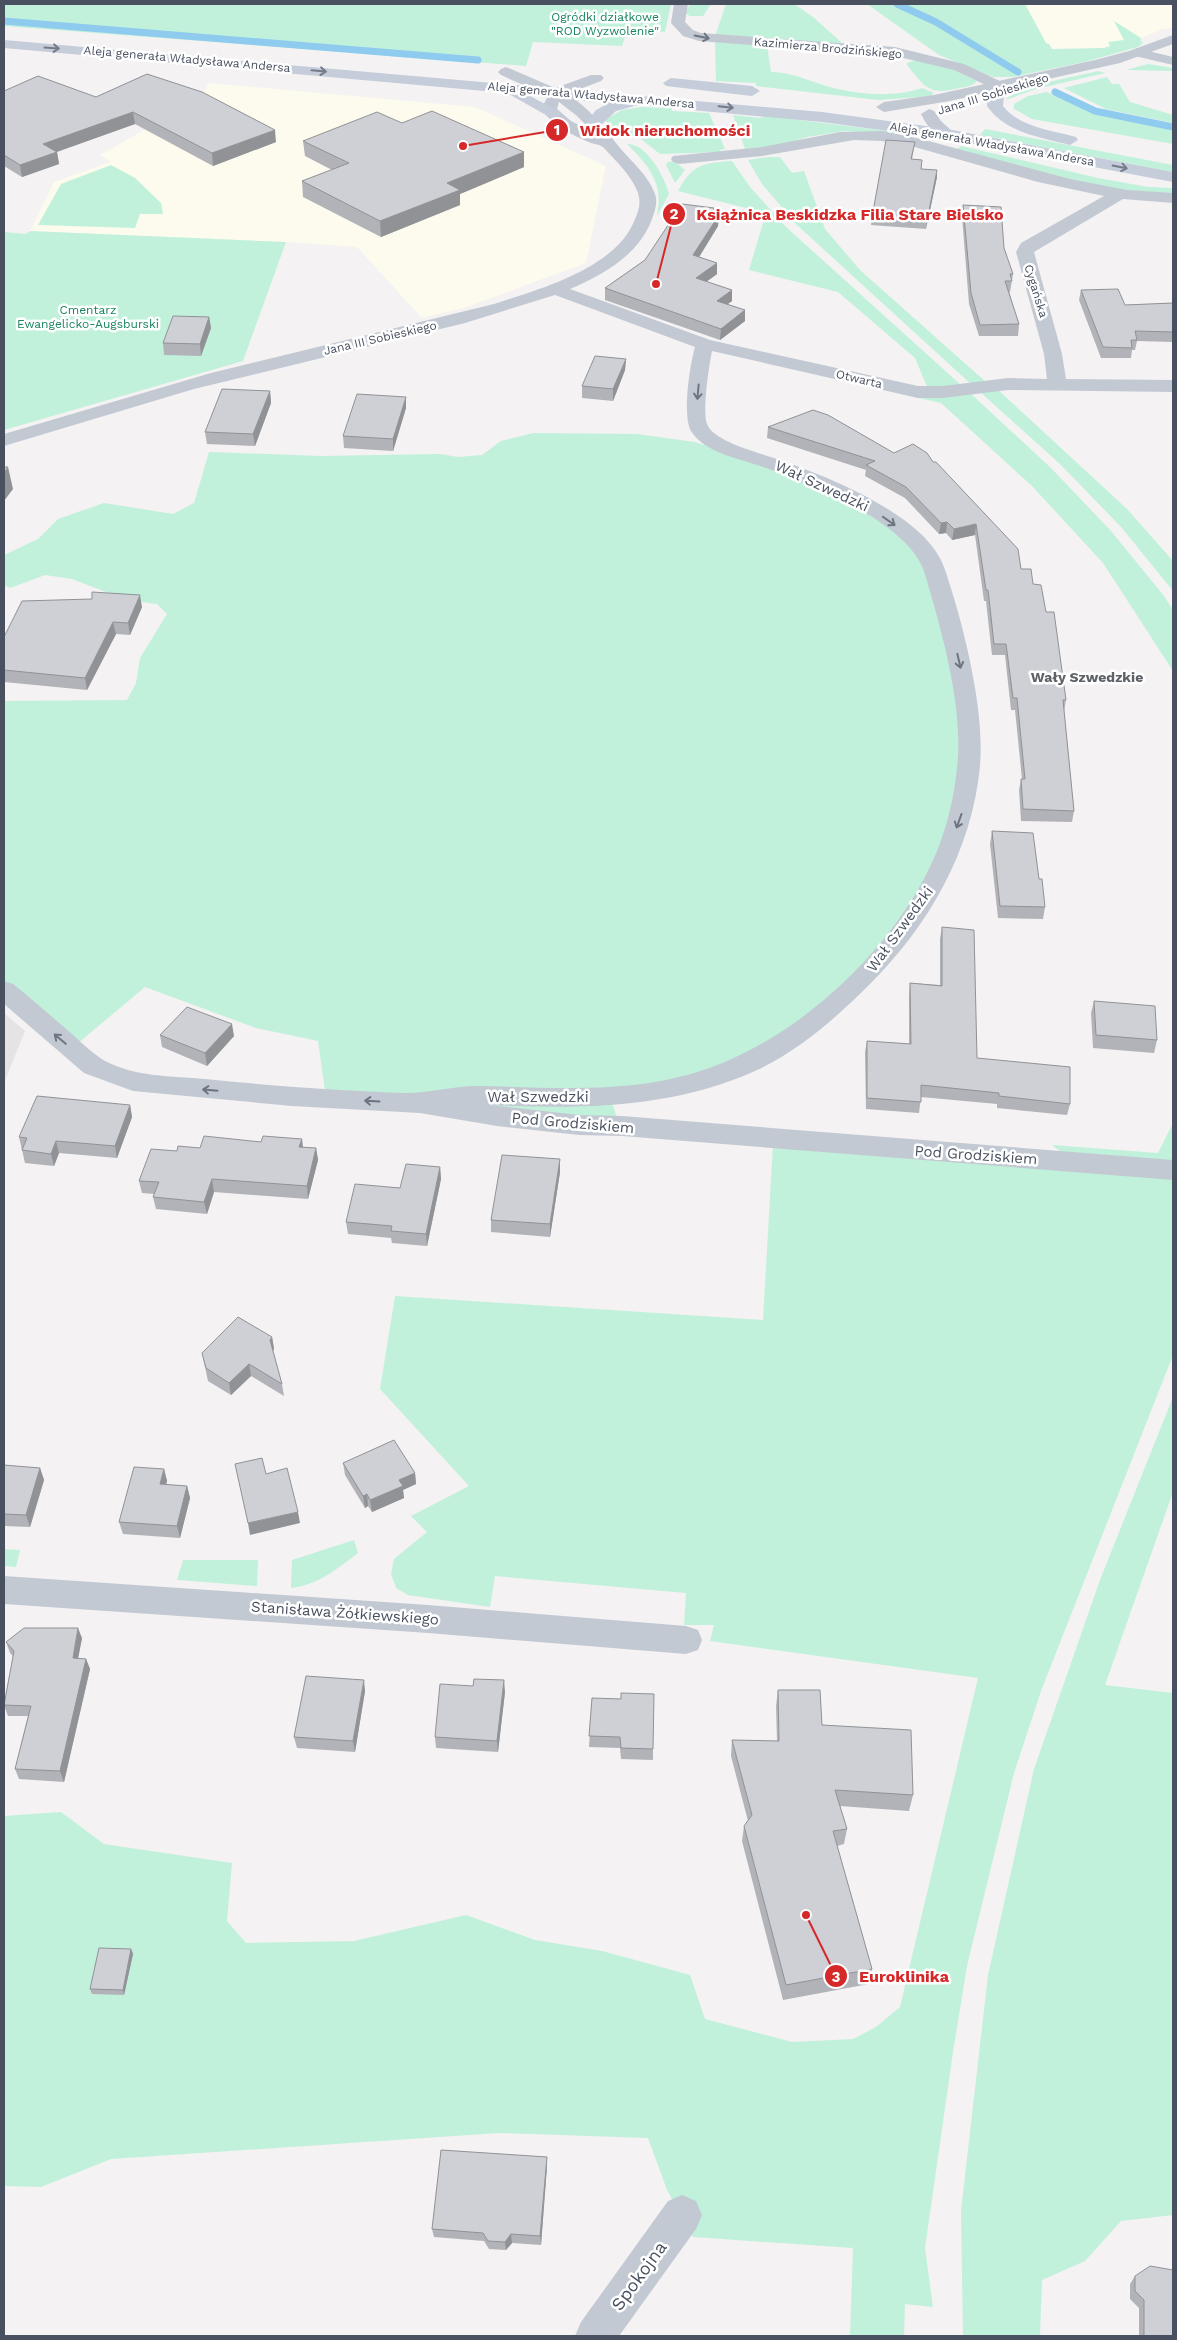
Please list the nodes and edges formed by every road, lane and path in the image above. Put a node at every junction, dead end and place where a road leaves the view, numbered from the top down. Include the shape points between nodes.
1 (681, 4) edge
2 (4, 31) edge
3 (84, 36) dead end
4 (1173, 40) edge
5 (4, 44) edge
6 (1140, 53) junction
7 (1173, 61) edge
8 (487, 70) dead end
9 (506, 72) junction
10 (596, 78) junction
11 (615, 79) dead end
12 (653, 82) dead end
13 (504, 88) junction
14 (996, 90) junction
15 (765, 92) dead end
16 (556, 93) junction
17 (950, 97) junction
18 (643, 100) junction
19 (867, 104) dead end
20 (884, 107) junction
21 (553, 114) junction
22 (928, 114) junction
23 (955, 119) dead end
24 (594, 123) junction
25 (873, 123) junction
26 (992, 126) dead end
27 (947, 134) junction
28 (1070, 140) junction
29 (607, 143) junction
30 (1088, 144) dead end
31 (680, 159) dead end
32 (1173, 177) edge
33 (1121, 193) junction
34 (1173, 198) edge
35 (556, 290) junction
36 (705, 344) junction
37 (1056, 383) junction
38 (1173, 386) edge
39 (4, 440) edge
40 (4, 990) edge
41 (420, 1103) junction
42 (1173, 1170) edge
43 (4, 1590) edge
44 (686, 1640) dead end
45 (682, 2215) dead end
46 (595, 2336) edge

1 -> 14 street, Kazimierza Brodzińskiego via 678,24 688,33 712,39 850,47 908,54 960,68
2 - 3 main road, Aleja generała Władysława Andersa
4 - 6 street, Jana III Sobieskiego
5 -> 13 main road, Aleja generała Władysława Andersa
6 - 7 street
6 - 14 street, Jana III Sobieskiego
8 - 9 main road, Aleja generała Władysława Andersa
9 - 10 main road, Aleja generała Władysława Andersa
9 - 16 street, Jana III Sobieskiego
10 - 11 main road, Aleja generała Władysława Andersa
10 - 16 street
12 - 15 main road, Aleja generała Władysława Andersa
13 - 16 main road, Aleja generała Władysława Andersa
13 - 21 main road
14 - 17 street, Jana III Sobieskiego
14 - 22 street, Jana III Sobieskiego
14 - 28 main road via 994,106 1004,117
16 - 18 main road, Aleja generała Władysława Andersa
16 - 21 street via 550,100 549,109
16 - 24 street, Jana III Sobieskiego
17 - 20 street, Jana III Sobieskiego
17 - 22 street, Jana III Sobieskiego via 934,106
18 - 24 main road via 610,107 601,112
18 -> 25 main road, Aleja generała Władysława Andersa
19 - 20 main road, Aleja generała Władysława Andersa
20 - 22 main road, Aleja generała Władysława Andersa
21 - 29 street, Jana III Sobieskiego via 578,131
22 - 23 main road, Aleja generała Władysława Andersa
22 - 25 street, Jana III Sobieskiego
22 - 27 street, Jana III Sobieskiego via 934,124
24 - 29 street, Jana III Sobieskiego
25 - 27 main road, Aleja generała Władysława Andersa
26 - 28 main road, Aleja generała Władysława Andersa
27 -> 32 main road, Aleja generała Władysława Andersa
28 - 30 main road, Aleja generała Władysława Andersa
29 - 35 street, Jana III Sobieskiego via 638,176 648,206 645,219 631,242 612,259
31 - 33 street via 772,151 831,136 867,134 919,143 1009,169
33 - 34 street
33 - 37 street, Cygańska via 1031,243 1025,252 1053,354
35 - 36 street, Otwarta
35 - 39 street, Jana III Sobieskiego via 466,318 221,376
36 - 37 street, Otwarta via 918,392
36 -> 41 street, Wał Szwedzki via 696,416 702,433 718,443 822,484 871,508 908,534 930,560 960,667 970,738 963,812 948,852 930,890 898,937 861,981 782,1044 746,1064 706,1079 658,1091 558,1099 462,1096
37 - 38 street, Otwarta
41 -> 40 street, Pod Grodziskiem via 292,1097 133,1082 93,1066
41 - 42 street, Pod Grodziskiem via 457,1111 579,1125
43 - 44 street, Stanisława Żółkiewskiego
45 - 46 street, Spokojna

